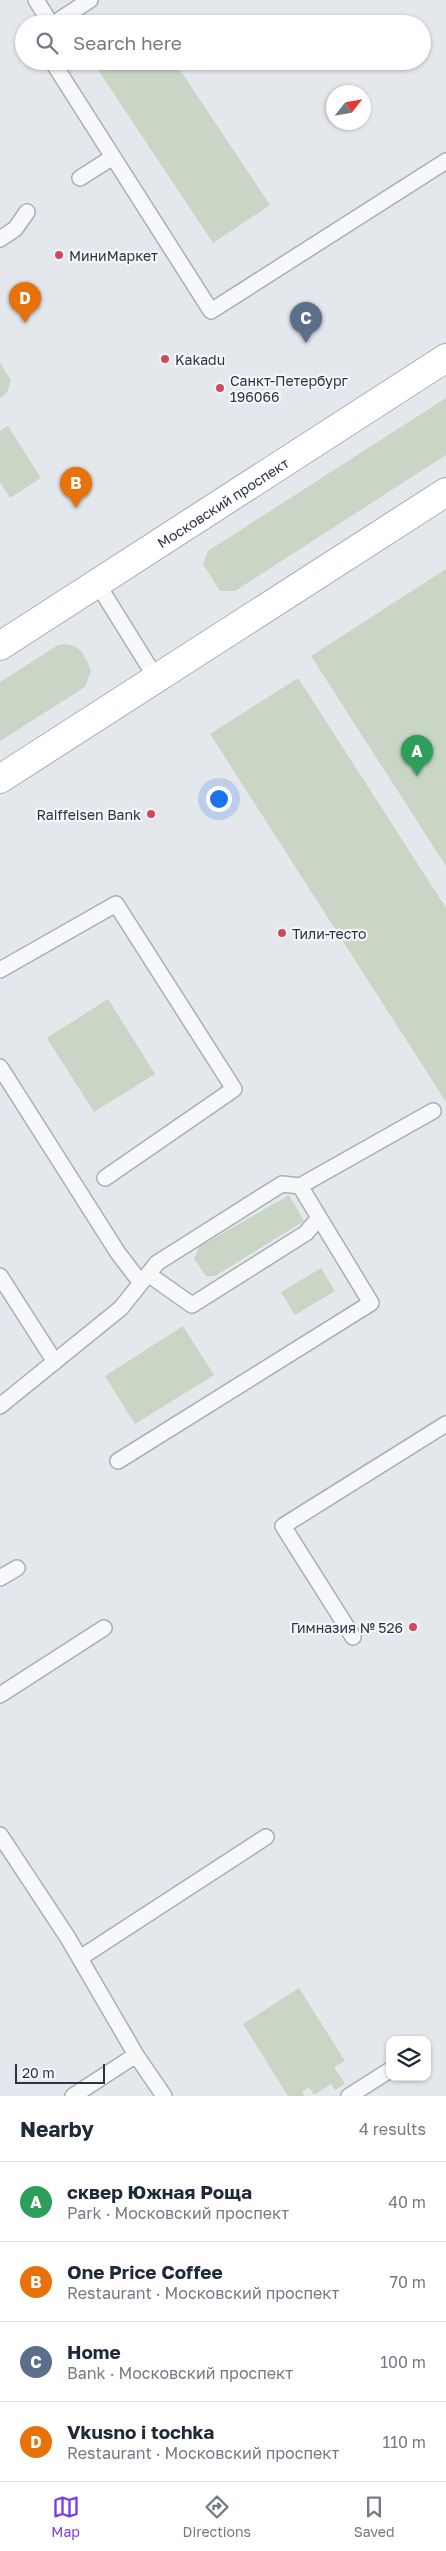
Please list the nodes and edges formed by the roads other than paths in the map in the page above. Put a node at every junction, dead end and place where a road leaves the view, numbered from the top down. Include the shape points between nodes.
1 (36, 0) edge
2 (90, 0) edge
3 (46, 15) edge
4 (66, 15) edge
5 (58, 70) edge
6 (113, 157) junction
7 (446, 161) edge
8 (80, 178) dead end
9 (27, 212) dead end
10 (0, 239) edge
11 (446, 358) edge
12 (446, 492) edge
13 (97, 583) junction
14 (0, 646) edge
15 (156, 678) junction
16 (0, 779) edge
17 (0, 970) edge
18 (0, 1067) edge
19 (433, 1111) dead end
20 (105, 1178) dead end
21 (300, 1186) junction
22 (319, 1218) junction
23 (0, 1276) edge
24 (145, 1278) junction
25 (55, 1362) junction
26 (0, 1406) edge
27 (446, 1424) edge
28 (118, 1461) dead end
29 (17, 1568) dead end
30 (0, 1578) edge
31 (104, 1628) dead end
32 (353, 1637) dead end
33 (0, 1695) edge
34 (0, 1835) edge
35 (266, 1837) dead end
36 (80, 1958) junction
37 (136, 2055) junction
38 (386, 2073) edge
39 (73, 2096) edge
40 (164, 2096) edge
41 (349, 2096) edge

1 - 3 lane
2 - 4 lane
5 - 6 lane
6 - 7 lane via 211,311
6 - 8 lane
9 - 10 lane via 15,229
11 - 13 main road, Московский проспект
12 - 15 main road
13 - 14 main road, Московский проспект
13 - 15 lane
15 - 16 main road
17 - 20 lane via 116,904 234,1089
18 - 24 lane via 118,1253
19 - 21 lane
21 - 22 lane
21 - 24 lane via 282,1184 157,1263
22 - 24 lane via 306,1233 192,1305
22 - 28 lane via 371,1303
23 - 25 lane
24 - 25 lane via 121,1308
25 - 26 lane
27 - 32 lane via 283,1526
29 - 30 lane
31 - 33 lane
34 - 36 lane
35 - 36 lane
36 - 37 lane
37 - 39 lane
37 - 40 lane
38 - 41 lane

